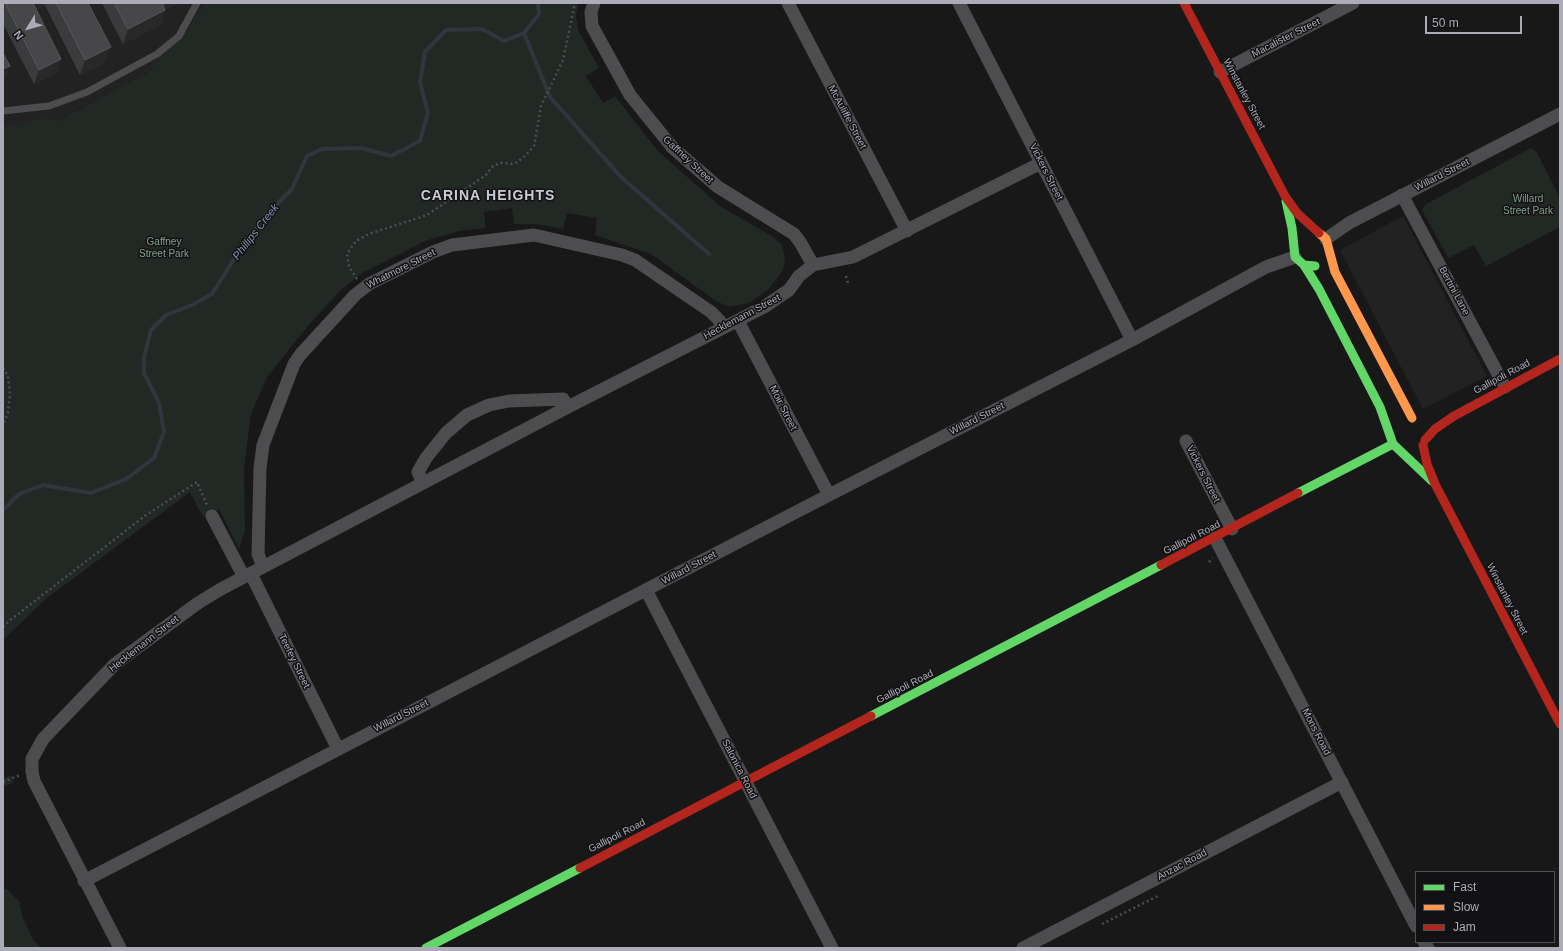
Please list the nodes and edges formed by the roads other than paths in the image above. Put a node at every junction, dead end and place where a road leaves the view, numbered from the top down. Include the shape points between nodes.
1 (198, 3) edge
2 (594, 3) edge
3 (788, 3) edge
4 (959, 3) edge
5 (1184, 3) edge
6 (1353, 3) edge
7 (1220, 72) junction
8 (3, 111) edge
9 (1560, 114) edge
10 (1041, 162) junction
11 (1402, 195) junction
12 (1285, 196) junction
13 (907, 231) junction
14 (1324, 240) junction
15 (1297, 256) junction
16 (813, 265) junction
17 (738, 321) junction
18 (723, 328) junction
19 (1132, 340) junction
20 (1560, 359) edge
21 (1506, 387) junction
22 (568, 407) junction
23 (1454, 416) junction
24 (1422, 422) junction
25 (1390, 433) junction
26 (1186, 441) dead end
27 (1424, 442) junction
28 (1393, 444) junction
29 (1402, 452) junction
30 (423, 482) junction
31 (1435, 484) junction
32 (829, 495) junction
33 (212, 516) road end
34 (1232, 529) junction
35 (1215, 538) junction
36 (263, 567) junction
37 (248, 575) junction
38 (646, 590) junction
39 (1560, 724) edge
40 (338, 749) junction
41 (746, 782) junction
42 (1342, 782) junction
43 (84, 881) junction
44 (1415, 924) edge
45 (120, 948) edge
46 (426, 948) edge
47 (832, 948) edge
48 (1023, 948) edge

1 - 8 lane via 179,36 157,54 87,92 49,106
2 - 16 street, Gaffney Street via 591,12 592,26 630,95 661,135 718,187 794,234
3 - 13 street, McAuliffe Street
4 - 10 street, Vickers Street
5 - 7 street, Winstanley Street
6 - 7 street, Macalister Street
7 - 12 street, Winstanley Street
9 - 11 street, Willard Street
10 - 13 street
10 - 19 street, Vickers Street
11 - 14 street, Willard Street via 1349,223
11 - 21 street, Bertini Lane
12 - 14 street, Winstanley Street via 1297,213
12 - 15 street, Winstanley Street
13 - 16 street via 853,257
14 - 15 street via 1302,234
14 - 15 street via 1325,261 1320,264 1309,267
14 - 24 street, Winstanley Street via 1335,272
15 - 19 street, Willard Street via 1266,267
15 - 25 street, Winstanley Street via 1319,289 1380,407
16 - 17 street, Hecklemann Street via 804,271 793,287 783,295
17 - 18 street, Hecklemann Street
17 - 32 street, Moir Street
18 - 22 street, Hecklemann Street
18 - 36 street, Whatmore Street via 711,312 634,260 534,235 442,248 363,288 294,364 263,445 258,554
19 - 32 street, Willard Street
20 - 21 street, Gallipoli Road
21 - 23 street, Gallipoli Road
22 - 30 street, Hecklemann Street
22 - 30 street via 562,398 509,401 489,405 467,415 446,433 426,458 418,472
23 - 24 street, Gallipoli Road
23 - 27 street, Gallipoli Road via 1434,429
24 - 25 street via 1398,421
24 - 27 street, Winstanley Street
25 - 28 street, Winstanley Street
26 - 34 street, Vickers Street
27 - 29 street via 1414,452
27 - 31 street, Winstanley Street via 1427,464
28 - 29 street, Winstanley Street
28 - 34 street, Gallipoli Road
29 - 31 street, Winstanley Street
30 - 36 street, Hecklemann Street
31 - 39 street, Winstanley Street
32 - 38 street, Willard Street
33 - 37 street, Teefey Street
34 - 35 street, Gallipoli Road
35 - 41 street, Gallipoli Road
35 - 42 street, Mons Road
36 - 37 street, Hecklemann Street
37 - 40 street, Teefey Street
37 - 43 street, Hecklemann Street via 198,603 115,664 43,739 32,759 34,781
38 - 40 street, Willard Street
38 - 41 street, Salonica Road
40 - 43 street, Willard Street
41 - 46 street, Gallipoli Road
41 - 47 street, Salonica Road
42 - 44 street, Mons Road
42 - 48 street, Anzac Road
43 - 45 street

